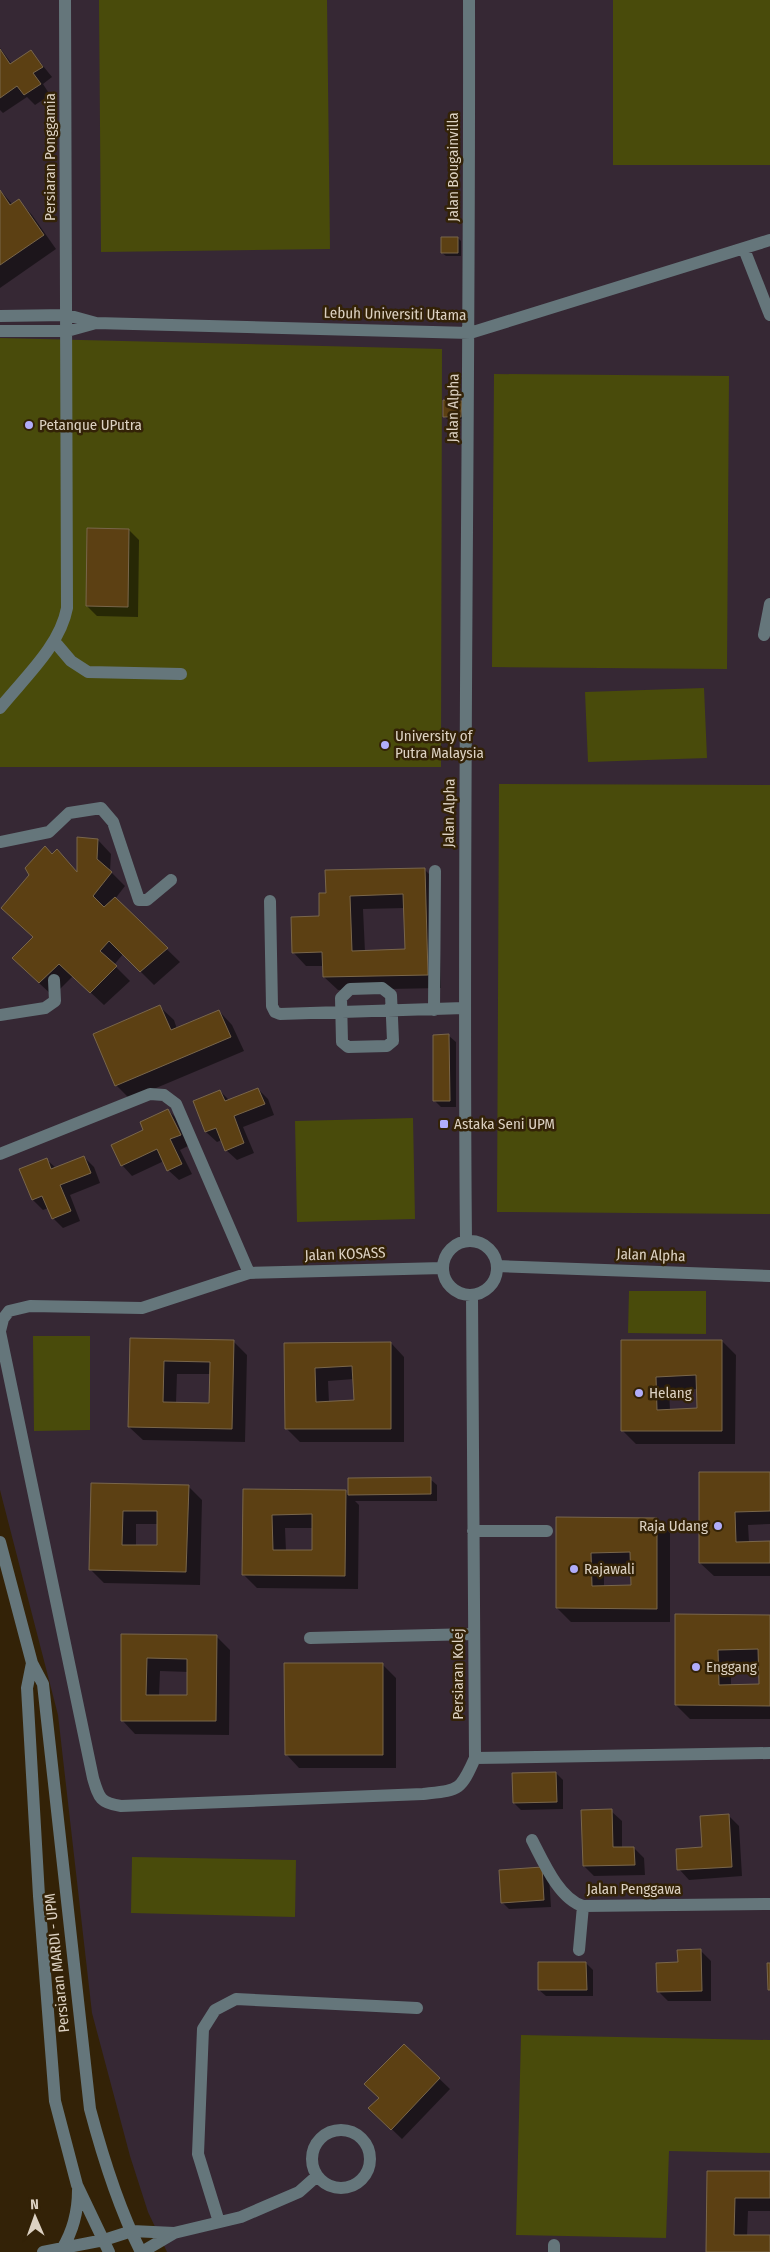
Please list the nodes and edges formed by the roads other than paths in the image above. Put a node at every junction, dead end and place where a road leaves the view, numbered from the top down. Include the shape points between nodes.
1 (65, 0) edge
2 (469, 0) edge
3 (770, 240) edge
4 (744, 249) junction
5 (67, 314) junction
6 (770, 315) edge
7 (0, 316) edge
8 (96, 323) junction
9 (0, 331) edge
10 (68, 331) junction
11 (470, 333) junction
12 (770, 604) edge
13 (764, 635) dead end
14 (54, 641) junction
15 (182, 674) dead end
16 (0, 708) edge
17 (0, 842) edge
18 (435, 870) dead end
19 (171, 880) dead end
20 (270, 901) dead end
21 (54, 980) dead end
22 (464, 1008) junction
23 (434, 1010) junction
24 (392, 1011) junction
25 (341, 1012) junction
26 (0, 1015) edge
27 (0, 1154) edge
28 (466, 1241) junction
29 (497, 1266) junction
30 (443, 1268) junction
31 (249, 1273) junction
32 (770, 1276) edge
33 (472, 1295) junction
34 (0, 1332) edge
35 (473, 1531) junction
36 (547, 1531) dead end
37 (0, 1542) edge
38 (474, 1634) junction
39 (310, 1638) dead end
40 (32, 1664) junction
41 (770, 1753) edge
42 (475, 1758) junction
43 (532, 1840) dead end
44 (770, 1904) edge
45 (583, 1906) junction
46 (579, 1950) dead end
47 (417, 2008) dead end
48 (317, 2176) junction
49 (78, 2185) junction
50 (220, 2222) junction
51 (132, 2231) junction
52 (174, 2233) junction
53 (104, 2240) junction
54 (62, 2249) junction
55 (43, 2252) edge
56 (109, 2252) edge
57 (142, 2252) edge

1 - 5 street, Persiaran Ponggamia
2 - 11 street, Jalan Bougainvilla
3 - 4 street, Lebuh Universiti Utama
4 - 6 street
4 - 11 street, Lebuh Universiti Utama
5 - 7 street, Lebuh Universiti Utama
5 - 8 street, Lebuh Universiti Utama
5 - 10 street, Persiaran Ponggamia
8 - 10 street, Lebuh Universiti Utama
8 - 11 street, Lebuh Universiti Utama
9 - 10 street, Lebuh Universiti Utama
10 - 14 street, Persiaran Ponggamia via 66,608 64,624
11 - 22 street, Jalan Alpha
12 - 13 street
14 - 15 street via 71,661 88,672
14 - 16 street, Persiaran Ponggamia
17 - 19 street via 49,832 69,813 101,808 113,822 139,900 147,900
18 - 23 street
20 - 25 street via 272,1006 275,1012
21 - 26 street via 55,1002 45,1008
22 - 23 street
22 - 28 street, Jalan Alpha
23 - 24 street
24 - 25 street
24 - 25 street via 391,996 382,988 350,989 341,998
24 - 25 street via 393,1040 388,1046 348,1047 342,1042
27 - 31 street via 150,1094 164,1096 176,1104
28 - 29 street via 475,1241 490,1250
28 - 30 street via 450,1250
29 - 32 street, Jalan Alpha
29 - 33 street via 494,1283 480,1294
30 - 31 street, Jalan KOSASS
30 - 33 street via 447,1283 454,1290
31 - 34 street, Jalan KOSASS via 142,1308 30,1306 9,1311
33 - 35 street, Persiaran Kolej
34 - 42 street via 93,1778 98,1795 106,1804 121,1806 452,1791 466,1779
35 - 36 street
35 - 38 street, Persiaran Kolej
37 - 40 street, Persiaran MARDI - UPM
38 - 39 street
38 - 42 street, Persiaran Kolej
40 - 49 street, Persiaran MARDI - UPM via 27,1698 55,2101
40 - 51 street, Persiaran MARDI - UPM via 43,1684 90,2109 102,2155
41 - 42 street
43 - 45 street, Jalan Penggawa via 555,1882 575,1904
44 - 45 street, Jalan Penggawa
45 - 46 street
47 - 50 street via 236,2000 215,2010 203,2029 198,2154
48 - 48 street via 311,2158 313,2148 326,2133 346,2130 363,2139 371,2156 370,2166 360,2182 333,2187
48 - 50 street via 299,2192 241,2217
49 - 53 street, Persiaran MARDI - UPM
49 - 54 street via 78,2205 71,2234
50 - 52 street
51 - 52 street
51 - 53 street
51 - 57 street, Persiaran MARDI - UPM
52 - 57 street
53 - 54 street
53 - 56 street, Persiaran MARDI - UPM
54 - 55 street

